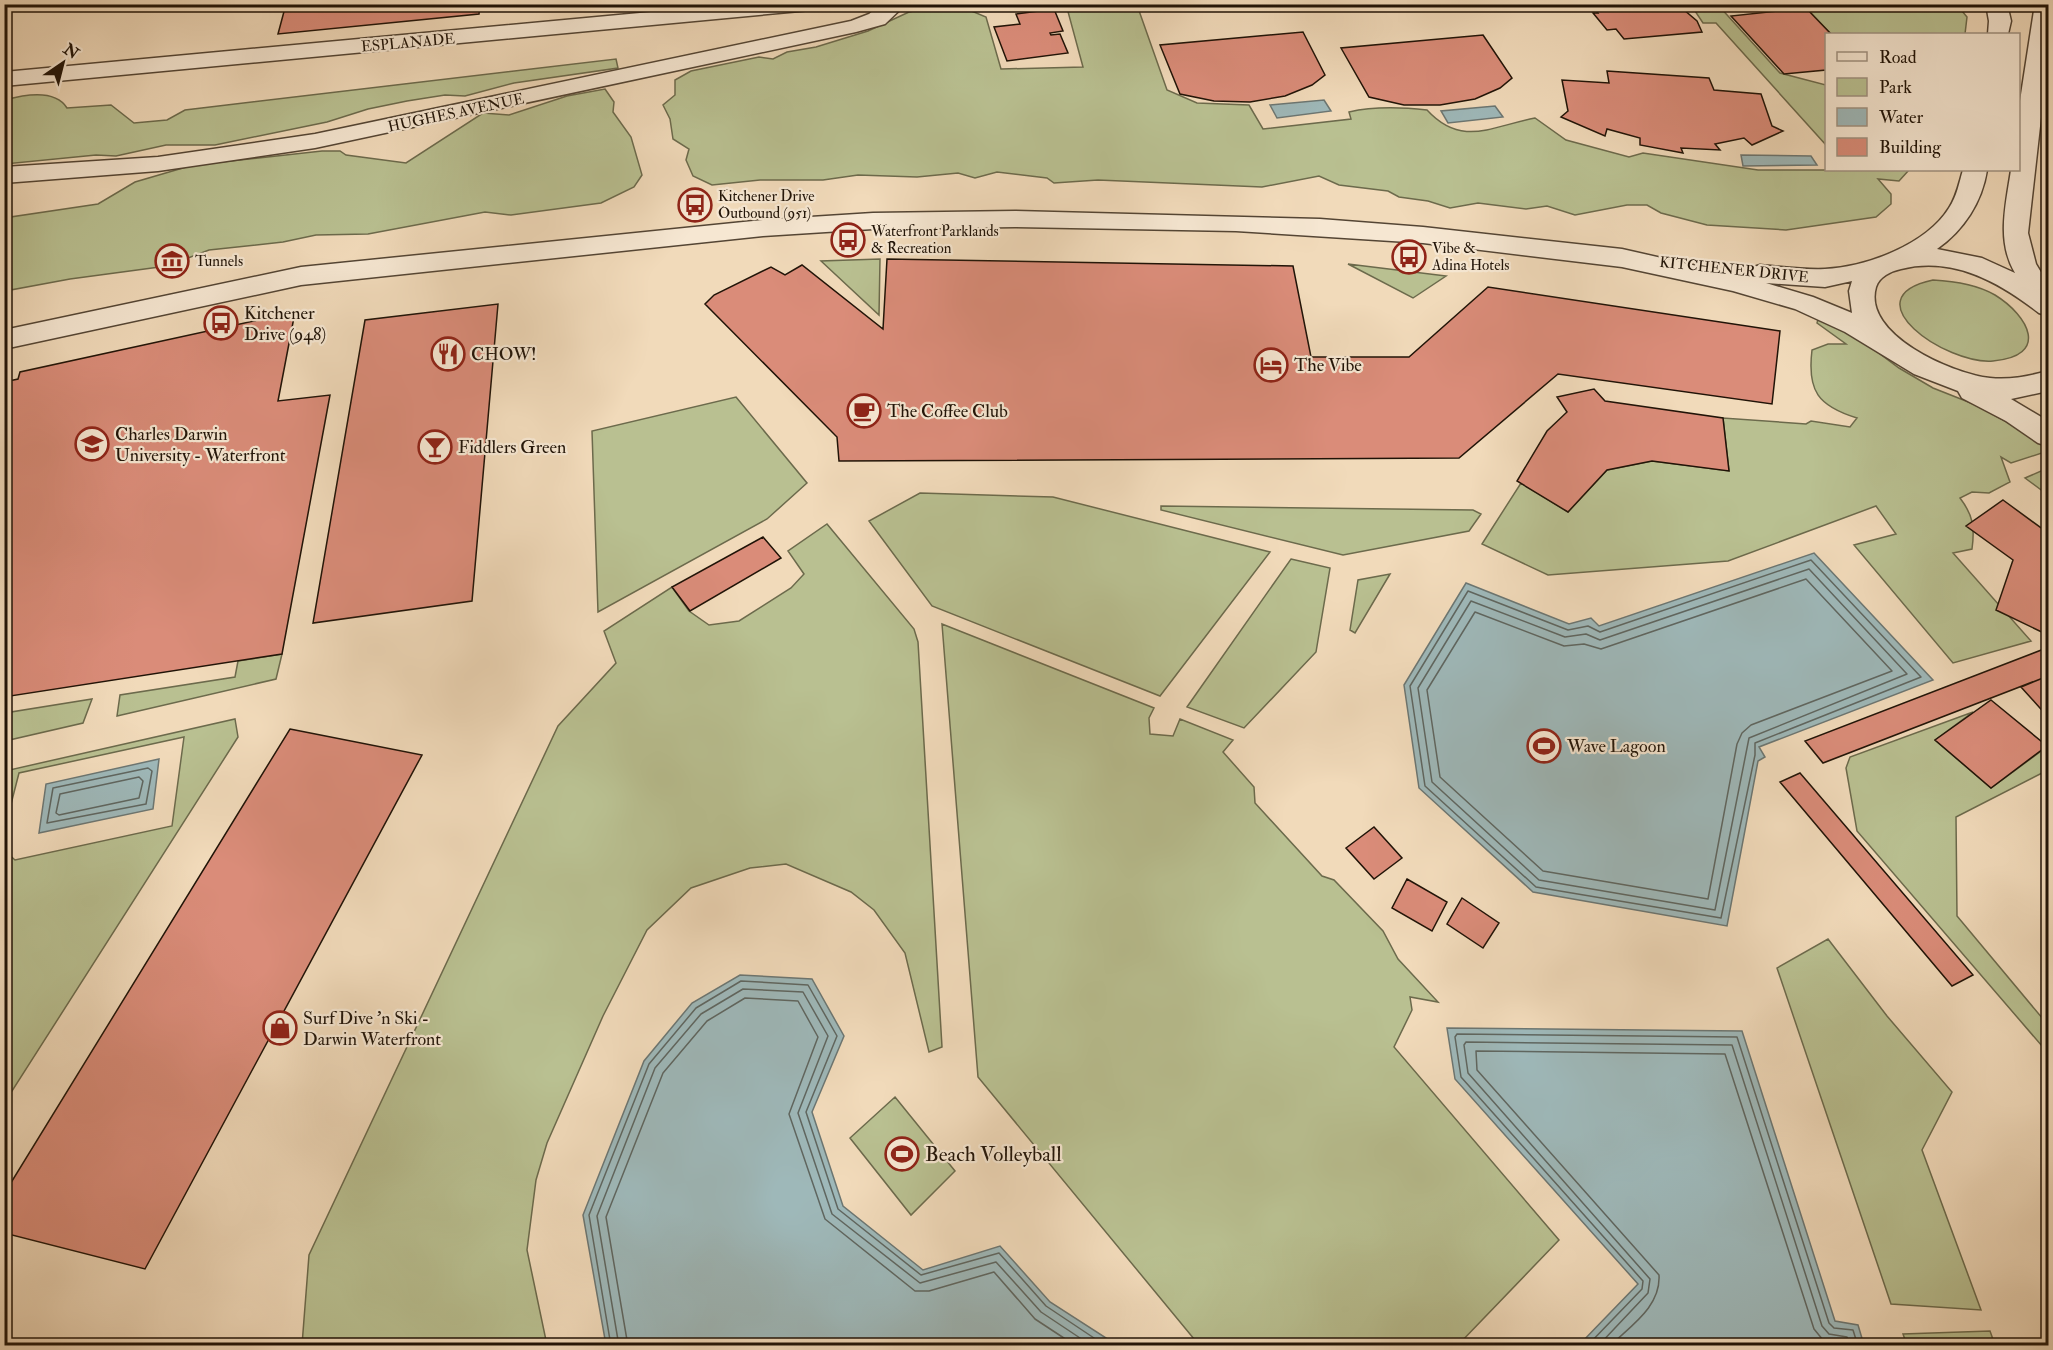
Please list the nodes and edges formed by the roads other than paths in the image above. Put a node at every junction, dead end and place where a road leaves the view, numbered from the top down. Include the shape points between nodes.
1 (811, 4) edge
2 (896, 4) edge
3 (1996, 4) edge
4 (2046, 4) edge
5 (611, 14) edge
6 (1998, 33) edge
7 (4, 80) edge
8 (1975, 171) edge
9 (4, 175) edge
10 (1622, 258) junction
11 (1891, 262) junction
12 (2049, 306) edge
13 (14, 338) edge
14 (1902, 355) junction
15 (1932, 372) junction
16 (2049, 381) edge
17 (2049, 435) edge

1 - 5 street, ESPLANADE
2 - 9 street, HUGHES AVENUE via 877,19 856,26 315,141 158,164
3 - 6 street
4 - 12 street via 2015,233 2023,264
5 - 7 street, ESPLANADE
8 - 11 street via 1964,205 1952,224 1935,241
10 - 11 street, KITCHENER DRIVE via 1802,279 1843,275
10 - 13 street via 1423,235 1236,223 873,221 763,228 301,276
10 - 14 street via 1804,303 1854,325
11 - 12 street via 1942,257 1971,263 2000,274
11 - 14 street via 1868,277 1862,303 1870,322
14 - 15 street
15 - 16 street via 1980,387 2004,389
15 - 17 street via 1990,399

